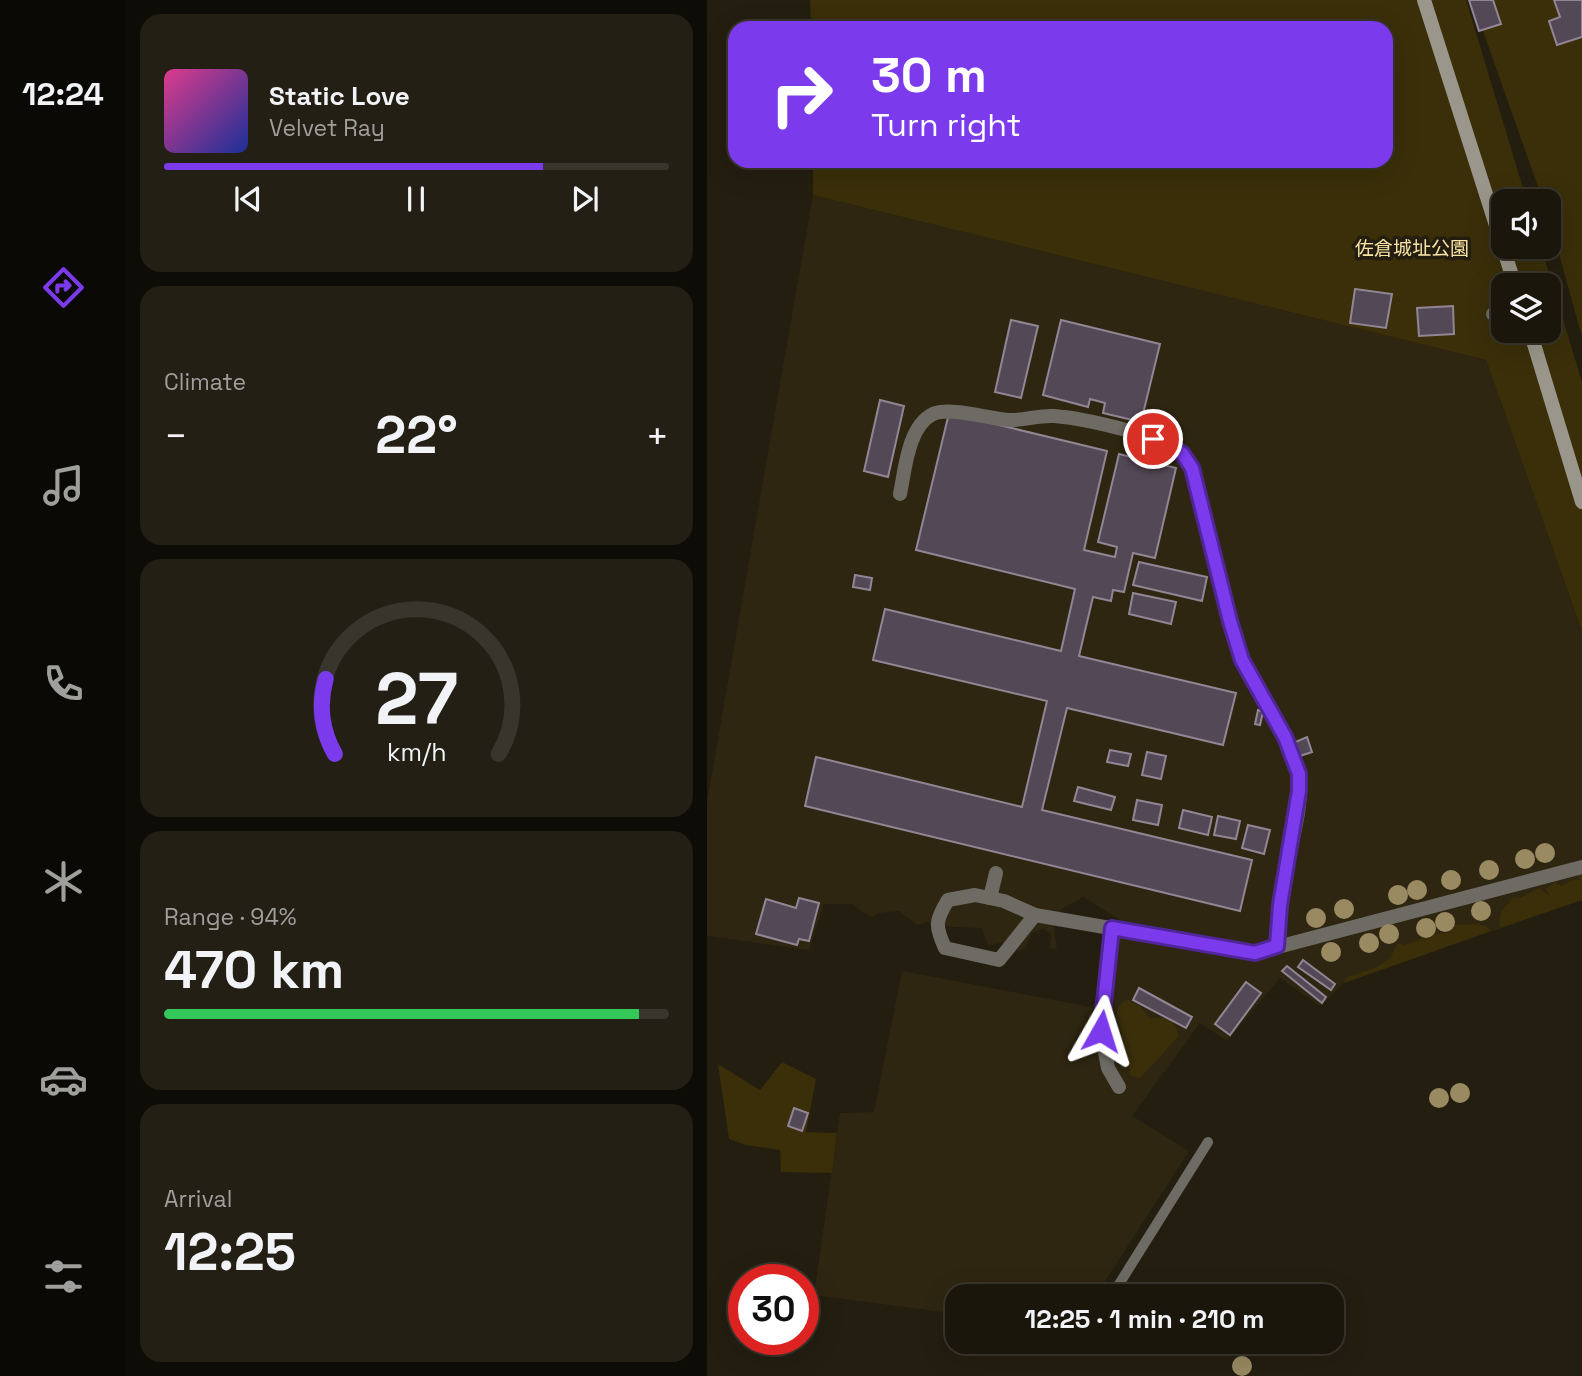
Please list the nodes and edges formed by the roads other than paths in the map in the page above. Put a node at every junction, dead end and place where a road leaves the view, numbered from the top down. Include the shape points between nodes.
1 (1424, 0) edge
2 (1511, 273) edge
3 (1534, 343) edge
4 (900, 494) dead end
5 (1582, 502) edge
6 (1582, 867) edge
7 (996, 873) dead end
8 (990, 898) junction
9 (1035, 915) junction
10 (1112, 928) junction
11 (1277, 946) junction
12 (1119, 1087) dead end
13 (1208, 1142) dead end
14 (1119, 1284) edge

1 - 2 street
3 - 5 street
4 - 11 street via 916,432 932,414 942,412 1011,420 1053,416 1139,433 1182,453 1192,468 1242,660 1285,737 1299,774
6 - 11 street
7 - 8 street
8 - 9 street
8 - 9 street via 975,895 948,900 938,915 937,930 946,948 999,960
9 - 10 street
10 - 11 street via 1255,953
10 - 12 street via 1101,1031 1108,1068
13 - 14 lane

